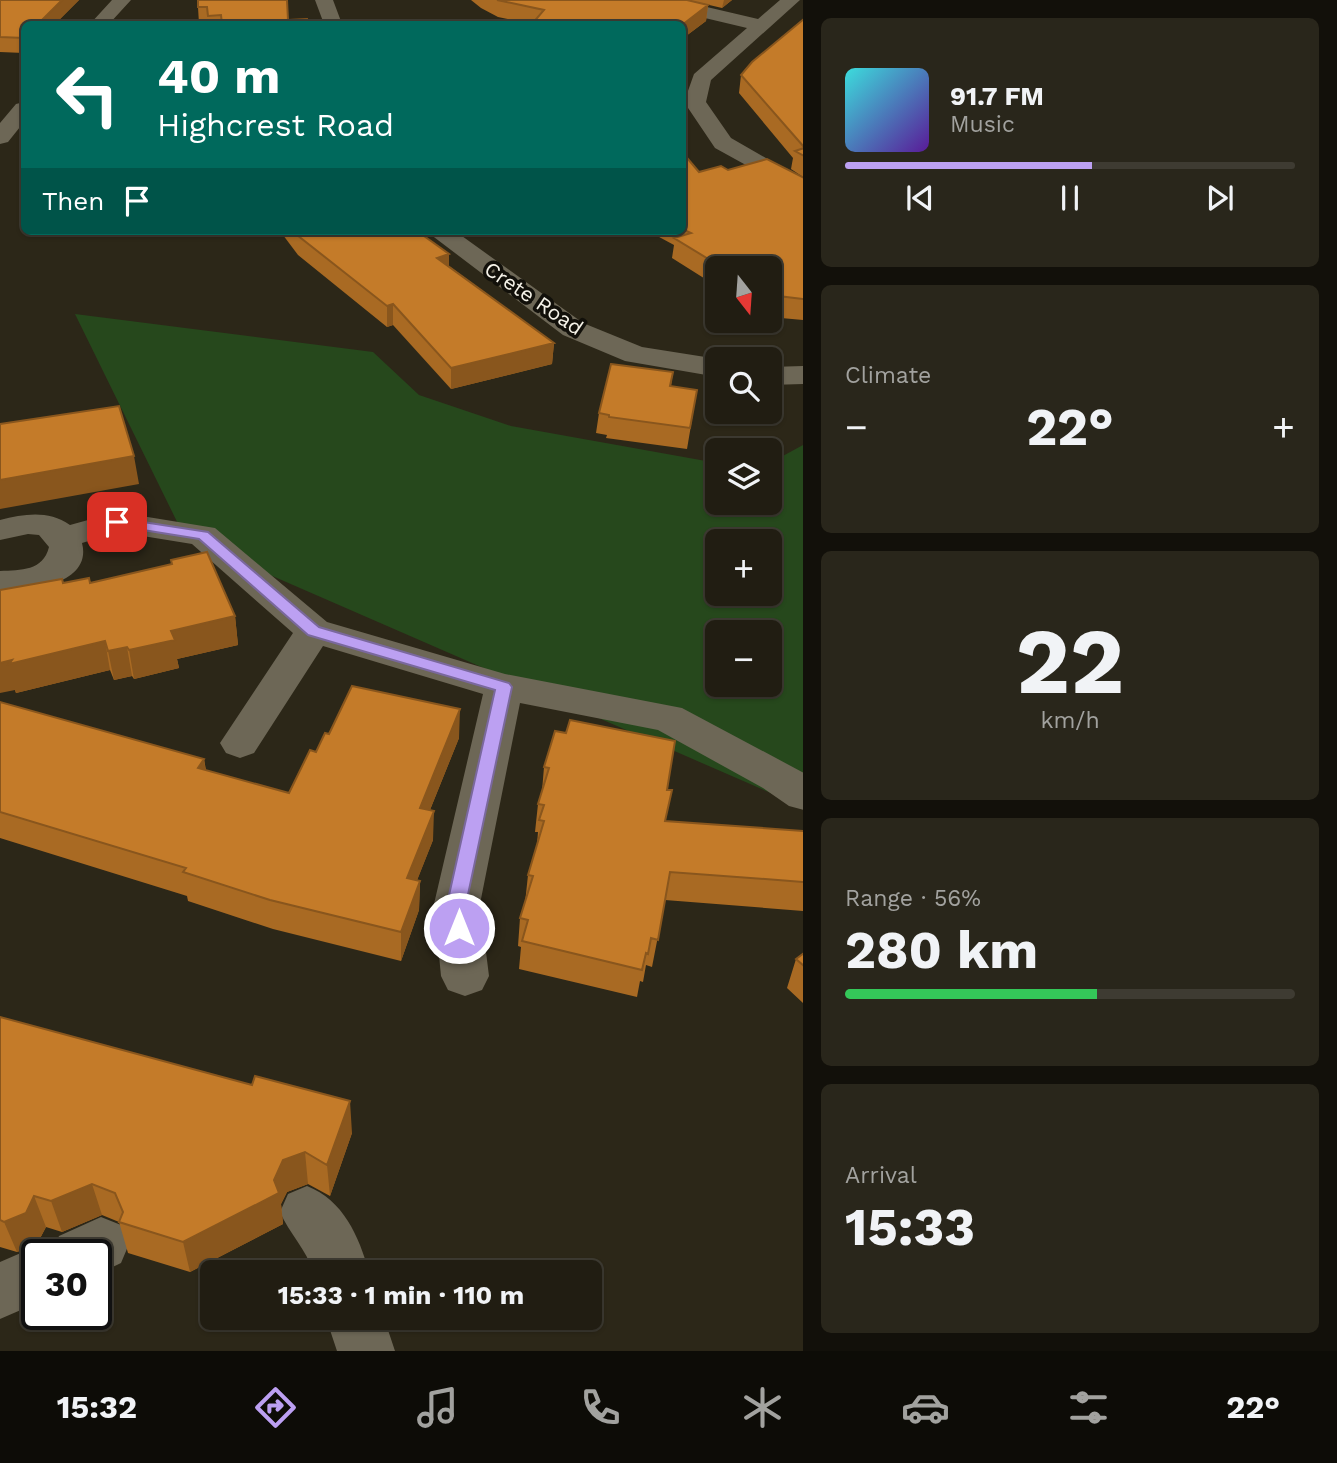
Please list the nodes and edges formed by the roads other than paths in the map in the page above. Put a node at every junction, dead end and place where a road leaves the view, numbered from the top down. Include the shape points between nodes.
1 (122, 0) edge
2 (324, 0) edge
3 (653, 0) edge
4 (791, 0) edge
5 (102, 21) edge
6 (332, 21) edge
7 (759, 24) junction
8 (21, 112) edge
9 (0, 137) edge
10 (803, 190) edge
11 (444, 235) edge
12 (705, 366) edge
13 (803, 375) edge
14 (782, 376) edge
15 (0, 530) edge
16 (66, 537) junction
17 (0, 582) edge
18 (313, 631) junction
19 (504, 687) junction
20 (240, 743) dead end
21 (803, 794) edge
22 (464, 976) dead end
23 (307, 1212) dead end
24 (338, 1260) edge
25 (21, 1281) edge
26 (0, 1291) edge
27 (359, 1330) edge
28 (366, 1351) edge

1 - 5 street
2 - 6 street
3 - 7 street
4 - 7 street
7 - 10 street via 701,78 695,102 723,143
8 - 9 street
11 - 12 street, Crete Road via 573,329 635,355
13 - 14 street
15 - 16 street via 33,524
16 - 17 street via 68,556 60,566 32,581
16 - 18 street via 117,522 203,535
18 - 19 street
18 - 20 street
19 - 21 street via 668,718
19 - 22 street via 457,904
23 - 24 street via 334,1247
25 - 26 street
27 - 28 street

